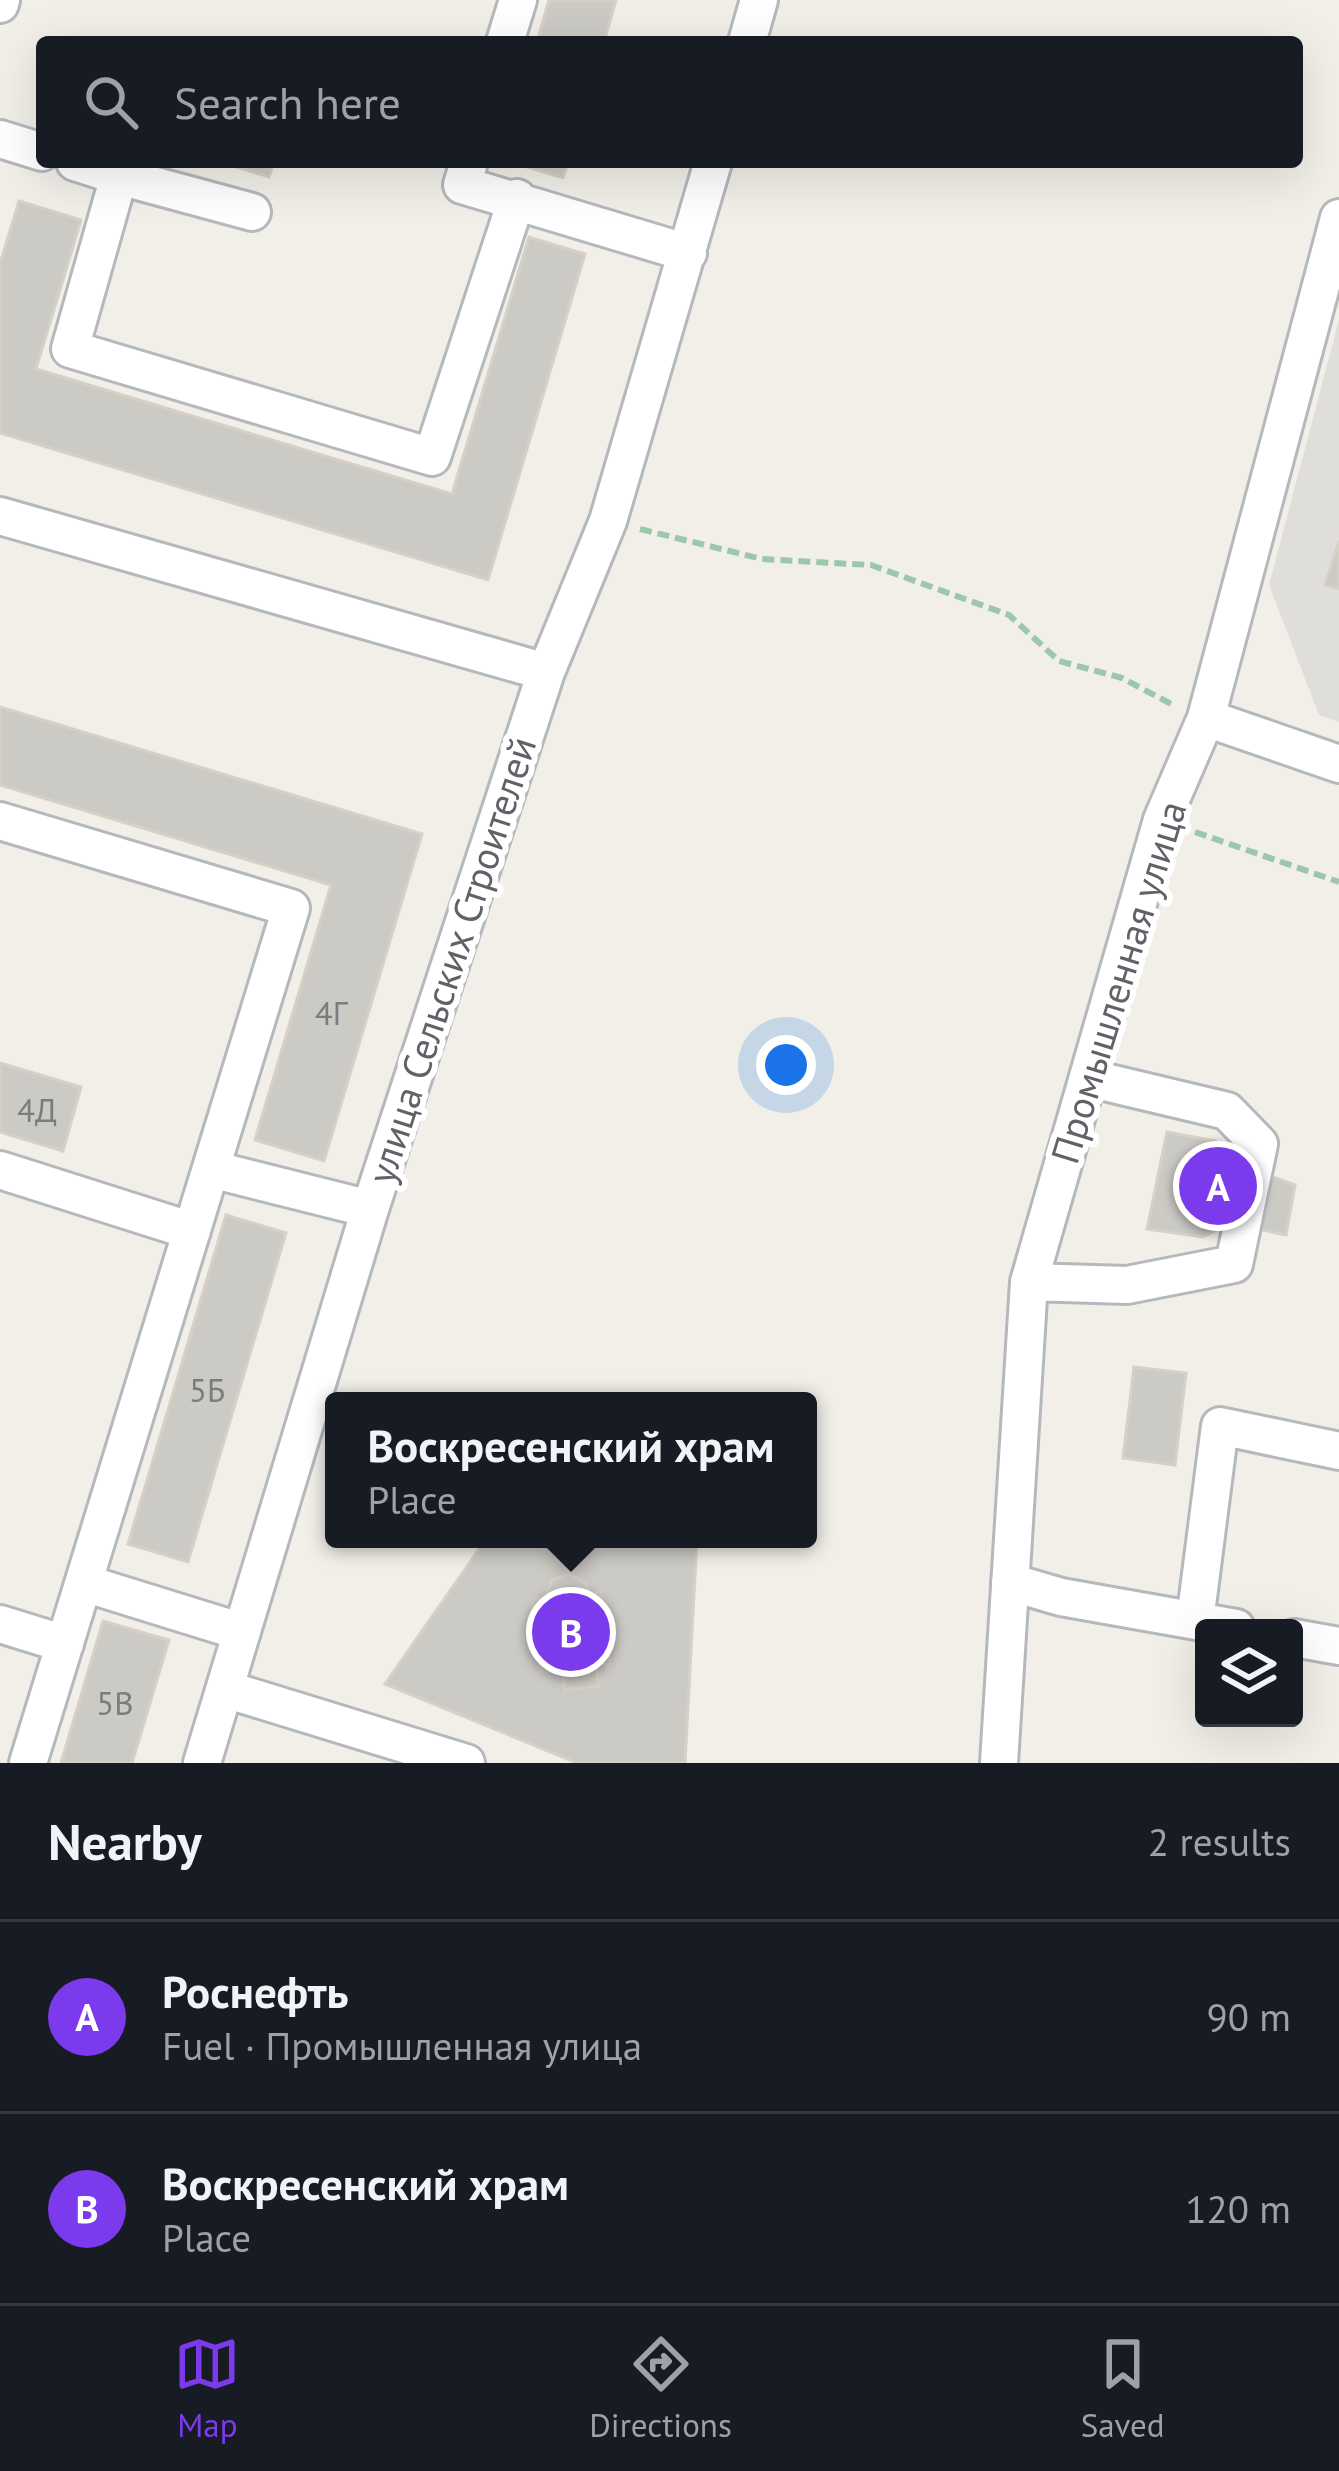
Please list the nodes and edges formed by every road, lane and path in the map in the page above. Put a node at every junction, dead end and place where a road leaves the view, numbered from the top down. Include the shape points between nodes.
1 (518, 0) edge
2 (759, 0) edge
3 (507, 36) edge
4 (749, 36) edge
5 (0, 139) edge
6 (36, 150) edge
7 (94, 168) edge
8 (467, 168) edge
9 (711, 168) edge
10 (119, 176) junction
11 (517, 198) junction
12 (252, 212) dead end
13 (1339, 218) edge
14 (688, 253) junction
15 (0, 516) edge
16 (608, 521) junction
17 (546, 672) junction
18 (1206, 718) junction
19 (1339, 764) edge
20 (1162, 820) junction
21 (0, 821) edge
22 (1339, 882) edge
23 (1088, 1078) junction
24 (211, 1169) junction
25 (0, 1170) edge
26 (370, 1209) junction
27 (192, 1231) junction
28 (1029, 1282) junction
29 (1339, 1451) edge
30 (1010, 1582) junction
31 (84, 1583) junction
32 (1195, 1619) edge
33 (1195, 1621) edge
34 (0, 1624) edge
35 (242, 1631) junction
36 (1303, 1640) edge
37 (65, 1645) junction
38 (1339, 1646) edge
39 (225, 1689) junction
40 (28, 1763) edge
41 (202, 1763) edge
42 (466, 1763) edge
43 (1000, 1763) edge

1 - 3 street
2 - 4 street
5 - 6 street
7 - 10 street
8 - 11 street via 462,184
9 - 14 street, улица Сельских Строителей
10 - 11 street via 70,349 432,457
10 - 12 street
11 - 14 street
13 - 18 street, Промышленная улица
14 - 16 street, улица Сельских Строителей
15 - 17 street
16 - 17 street, улица Сельских Строителей
16 - 18 path via 762,559 871,565 1009,615 1059,661 1122,678
17 - 26 street, улица Сельских Строителей
18 - 19 street
18 - 20 street, Промышленная улица
20 - 22 path
20 - 23 street, Промышленная улица
21 - 24 street via 291,908
23 - 28 street, Промышленная улица
23 - 28 street via 1227,1111 1259,1144 1234,1264 1127,1285
24 - 26 street
24 - 27 street
25 - 27 street
26 - 35 street, улица Сельских Строителей
27 - 31 street
28 - 30 street, Промышленная улица
29 - 32 street via 1220,1426
30 - 33 street
30 - 43 street, Промышленная улица
31 - 35 street
31 - 37 street
34 - 37 street
35 - 39 street, улица Сельских Строителей
36 - 38 street
37 - 40 street
39 - 41 street, улица Сельских Строителей
39 - 42 street

